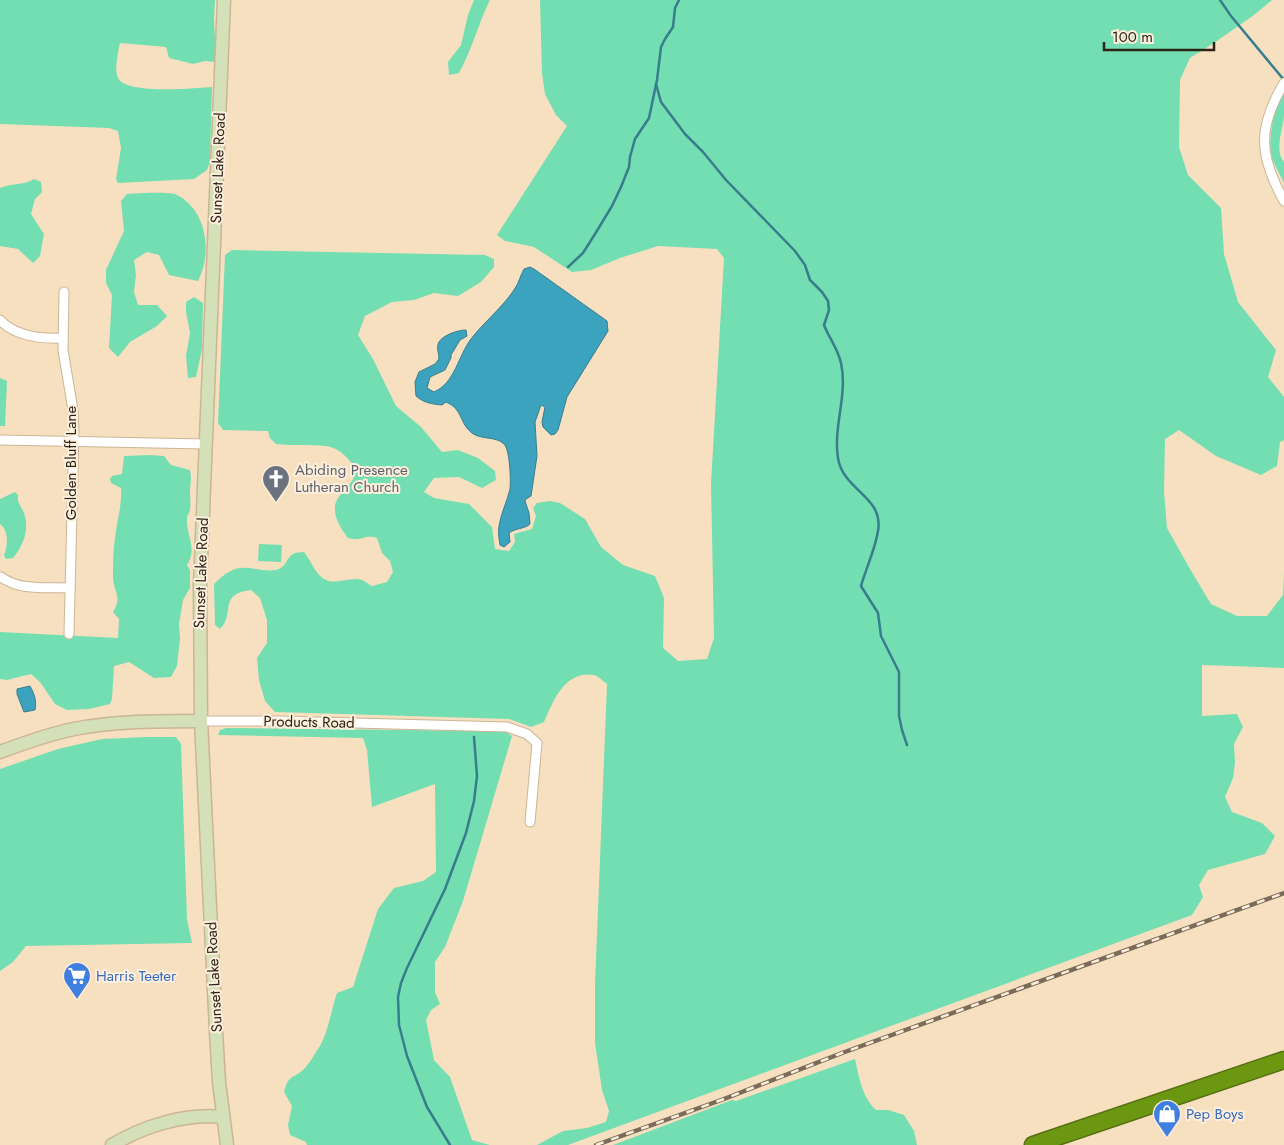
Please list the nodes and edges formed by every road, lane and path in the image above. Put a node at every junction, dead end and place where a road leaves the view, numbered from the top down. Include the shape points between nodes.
1 (224, 0) edge
2 (1284, 83) edge
3 (1284, 201) edge
4 (64, 292) dead end
5 (0, 320) edge
6 (63, 338) junction
7 (0, 440) edge
8 (74, 442) junction
9 (206, 444) junction
10 (1, 577) edge
11 (70, 588) junction
12 (69, 634) dead end
13 (201, 722) junction
14 (0, 752) edge
15 (530, 822) dead end
16 (1284, 1060) edge
17 (223, 1117) junction
18 (112, 1145) edge
19 (227, 1145) edge
20 (1033, 1145) edge

1 - 9 main road, Sunset Lake Road
2 - 3 street via 1267,119 1264,140 1267,164
4 - 6 street, Golden Bluff Lane
5 - 6 street via 24,334 38,338
6 - 8 street, Golden Bluff Lane
7 - 8 street
8 - 9 street
8 - 11 street, Golden Bluff Lane
9 - 13 main road, Sunset Lake Road via 200,585
10 - 11 street via 14,585
11 - 12 street, Golden Bluff Lane
13 - 14 main road, Products Road via 90,726
13 - 15 street, Products Road via 507,727 527,734 537,743
13 - 17 main road, Sunset Lake Road
16 - 20 highway
17 - 18 main road via 167,1123 135,1132
17 - 19 main road, Sunset Lake Road

